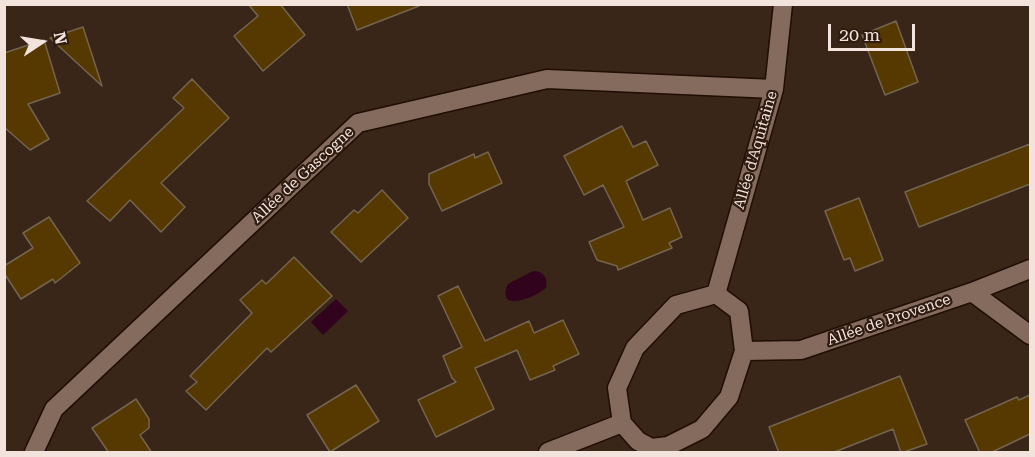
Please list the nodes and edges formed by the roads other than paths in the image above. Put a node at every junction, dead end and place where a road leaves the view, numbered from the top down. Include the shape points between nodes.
1 (783, 4) edge
2 (774, 89) junction
3 (1030, 269) edge
4 (972, 292) junction
5 (716, 294) junction
6 (1030, 335) edge
7 (744, 351) junction
8 (622, 423) junction
9 (650, 450) edge
10 (34, 453) edge
11 (548, 453) edge

1 - 2 street, Allée d'Aquitaine
2 - 5 street, Allée d'Aquitaine
2 - 10 street, Allée de Gascogne via 547,78 358,123 54,409
3 - 4 street, Allée de Provence
4 - 6 street
4 - 7 street, Allée de Provence via 801,350
5 - 7 street via 739,311
5 - 8 street via 676,305 634,348 616,388
7 - 9 street via 729,397 702,429 668,446
8 - 9 street
8 - 11 street

